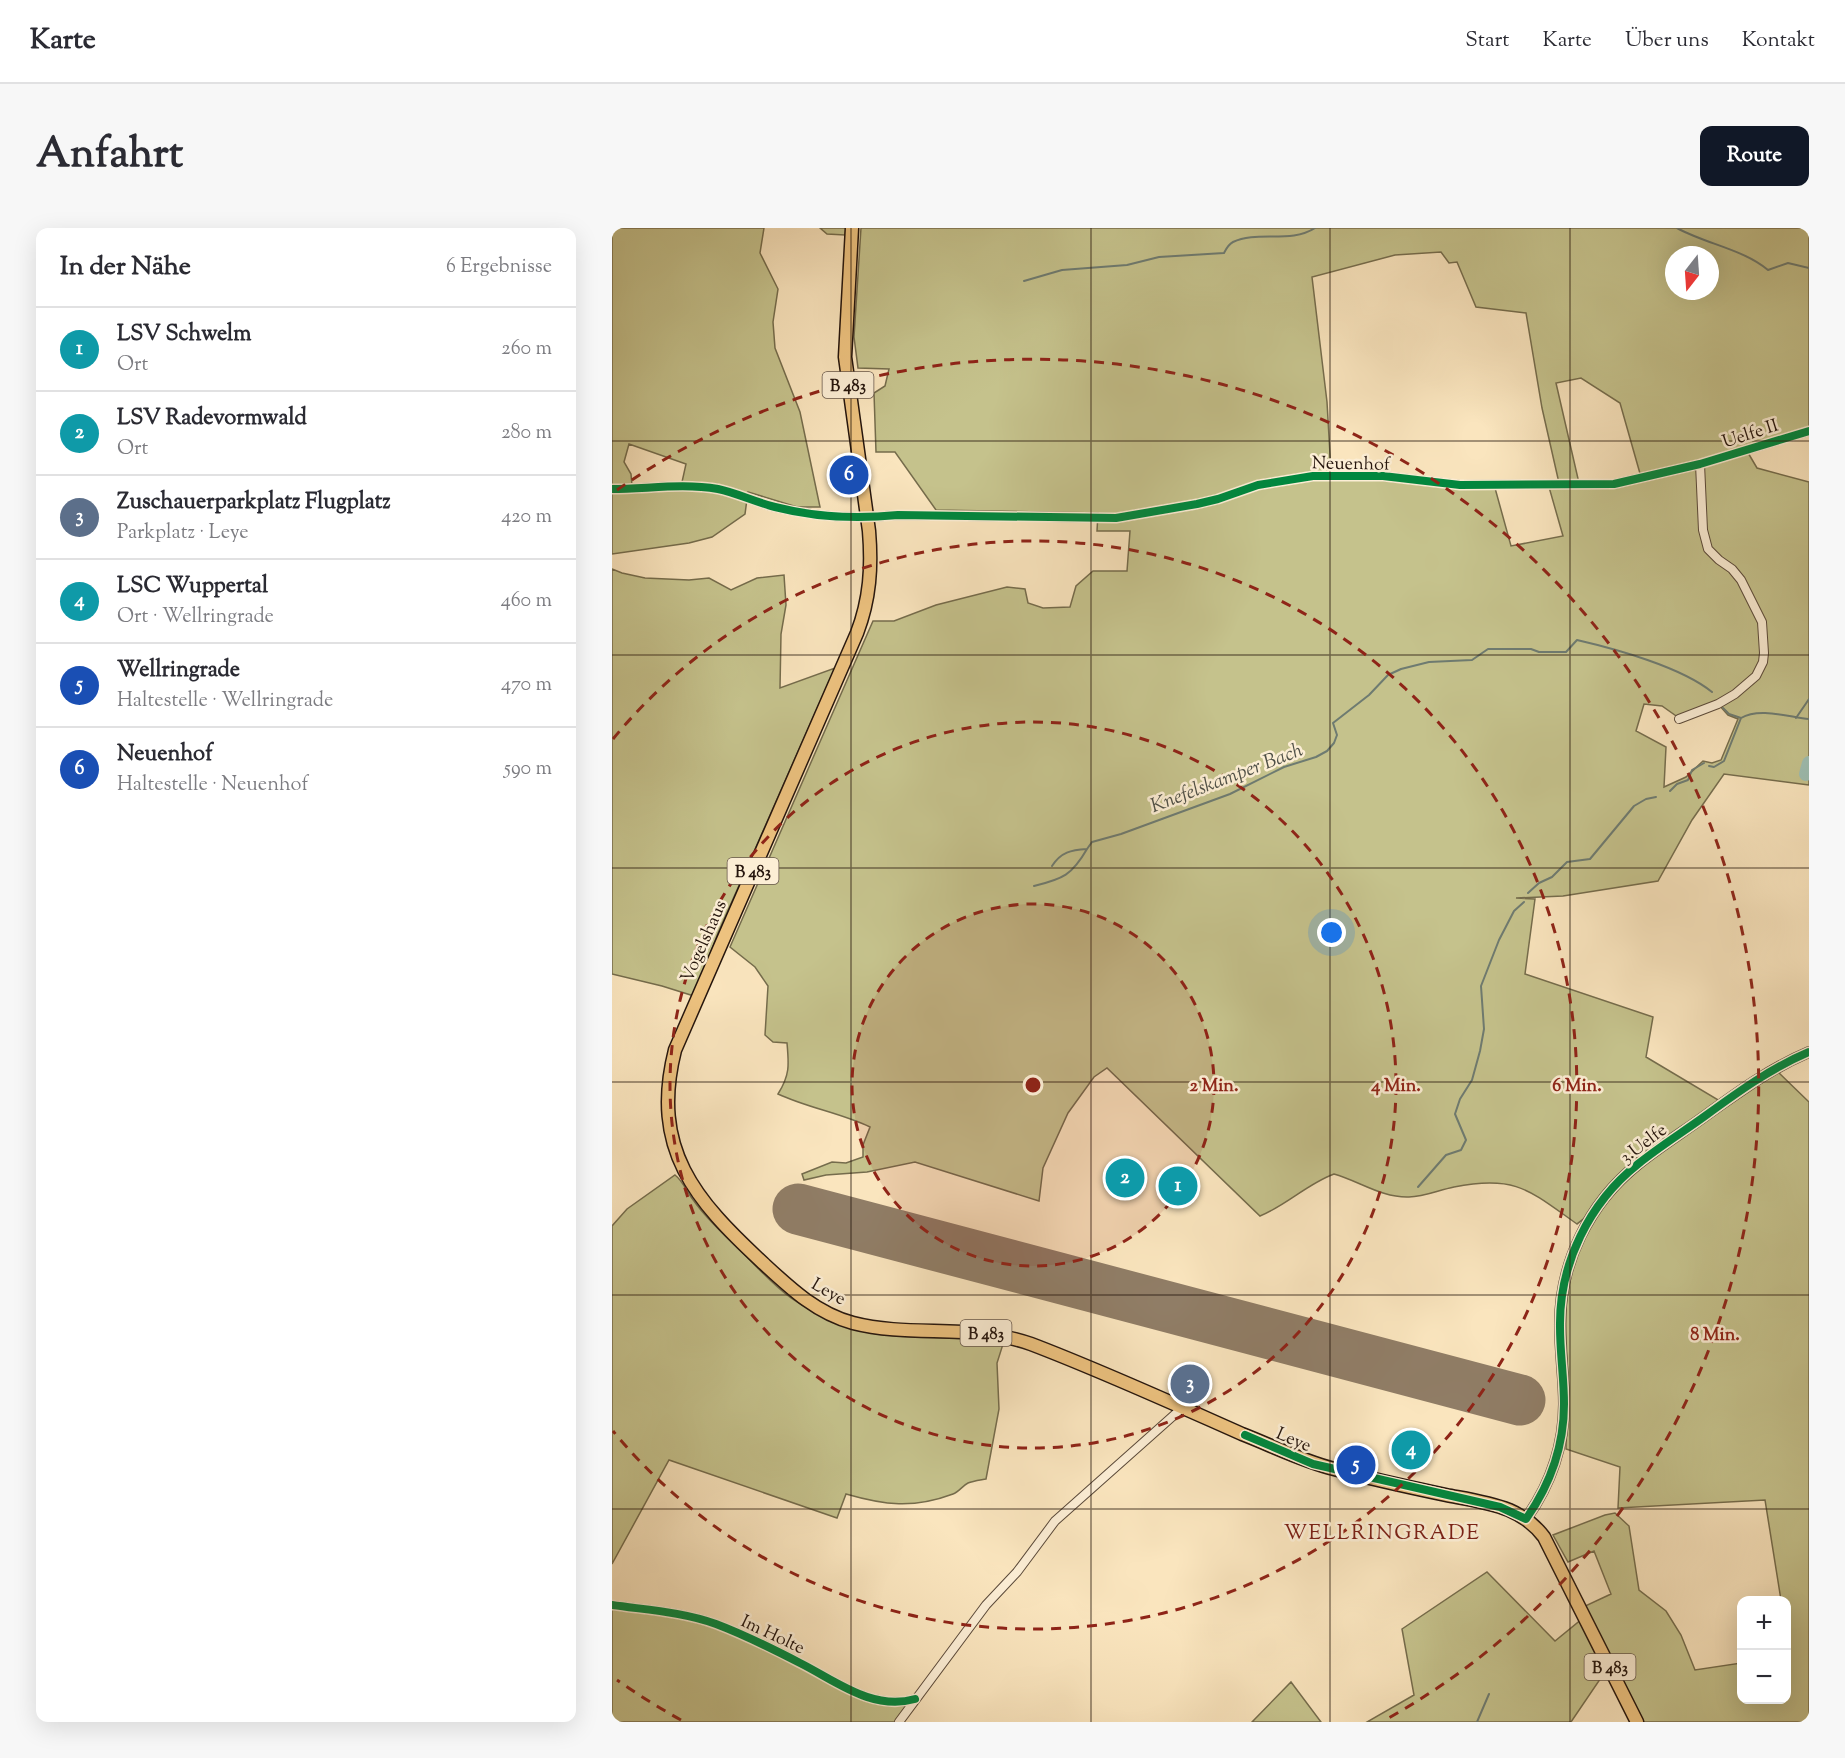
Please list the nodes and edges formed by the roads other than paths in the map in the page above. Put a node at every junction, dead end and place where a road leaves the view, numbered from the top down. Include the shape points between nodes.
1 (852, 228) edge
2 (1809, 431) edge
3 (1700, 464) junction
4 (612, 489) edge
5 (867, 517) junction
6 (1679, 719) dead end
7 (1809, 1052) edge
8 (787, 1286) joint
9 (1182, 1408) junction
10 (1526, 1519) junction
11 (612, 1605) edge
12 (915, 1699) junction
13 (899, 1722) edge
14 (1637, 1722) edge

1 - 5 main road, B 483 via 845,357
2 - 3 street, Uelfe II
3 - 5 street, Neuenhof via 1598,485 1460,485 1383,477 1297,477 1208,502 1116,518
3 - 6 street via 1703,530 1708,549 1741,580 1762,622 1764,653 1756,676 1735,694
4 - 5 street, Neuenhof via 703,487 787,510
5 - 8 main road, Vogelshaus / B 483 via 871,570 862,619 682,1030 668,1087 673,1140 687,1179 724,1227
7 - 10 street, 3.Uelfe via 1775,1068 1638,1164 1611,1190 1588,1222 1571,1258 1563,1294 1562,1433 1550,1475
8 - 9 main road, Leye / B 483 via 828,1314 869,1327 985,1333 1015,1339
9 - 10 main road, Leye / B 483 via 1332,1469 1500,1507
9 - 12 street via 1055,1521
10 - 14 main road, B 483 via 1544,1537
11 - 12 street, Im Holte via 669,1612 714,1623 861,1695 890,1702
12 - 13 street

